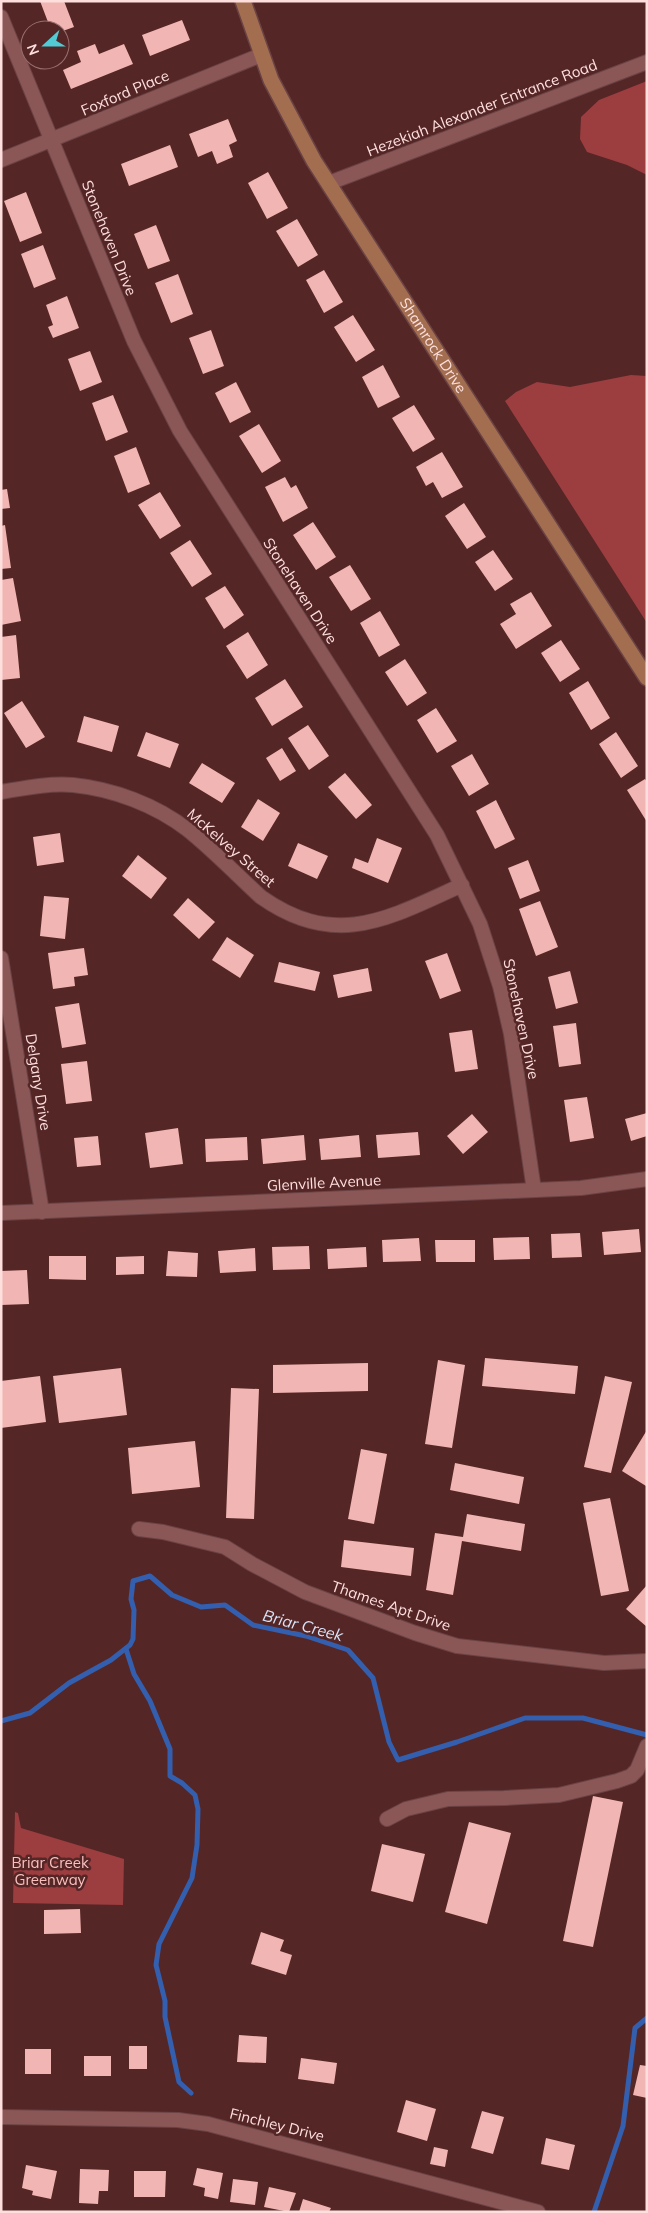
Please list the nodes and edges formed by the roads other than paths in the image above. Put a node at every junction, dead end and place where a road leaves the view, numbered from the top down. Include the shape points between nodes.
1 (243, 1) edge
2 (1, 17) edge
3 (261, 55) junction
4 (647, 62) edge
5 (51, 140) junction
6 (1, 160) edge
7 (329, 183) junction
8 (647, 678) edge
9 (1, 792) edge
10 (462, 885) junction
11 (1, 958) edge
12 (647, 1180) edge
13 (534, 1190) junction
14 (42, 1212) junction
15 (1, 1214) edge
16 (139, 1529) dead end
17 (647, 1660) edge
18 (646, 1748) edge
19 (387, 1820) dead end
20 (1, 2117) edge
21 (538, 2212) edge

1 - 3 street, Shamrock Drive
2 - 5 street, Stonehaven Drive
3 - 5 street, Foxford Place
3 - 7 street, Shamrock Drive via 295,128
4 - 7 street, Hezekiah Alexander Entrance Road
5 - 6 street, Foxford Place
5 - 10 street, Stonehaven Drive via 134,341 180,431 437,835
7 - 8 street, Shamrock Drive
9 - 10 street, McKelvey Street via 73,785 110,792 142,803 189,830 273,906 314,922 342,926 376,921
10 - 13 street, Stonehaven Drive via 480,924 502,995 511,1034
11 - 14 street, Delgany Drive
12 - 13 street, Glenville Avenue
13 - 14 street, Glenville Avenue
14 - 15 street, Glenville Avenue
16 - 17 street, Thames Apt Drive via 225,1547 305,1592 457,1646 604,1663
18 - 19 street via 637,1770 618,1781 559,1795 448,1799 406,1809
20 - 21 street, Finchley Drive via 178,2120 208,2124

